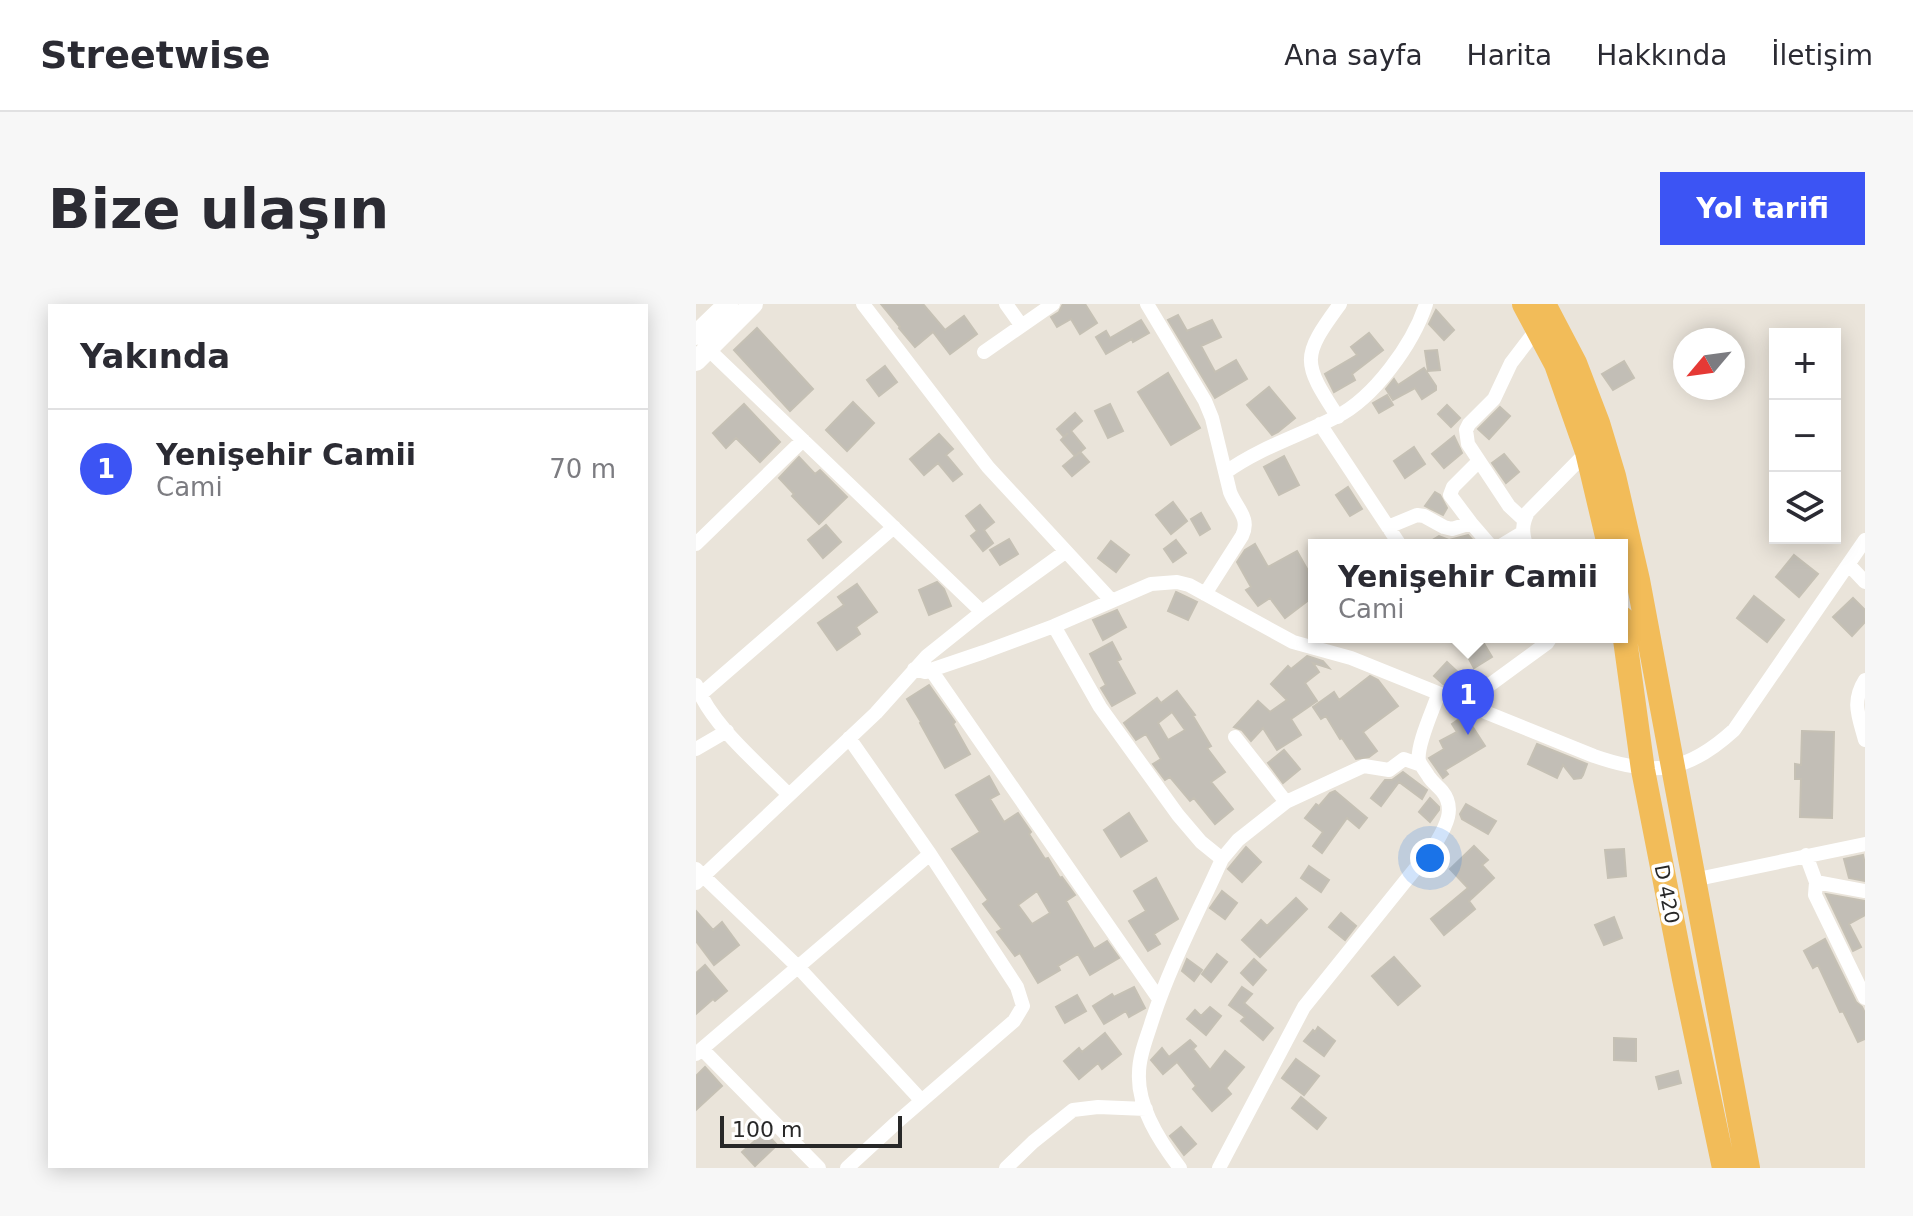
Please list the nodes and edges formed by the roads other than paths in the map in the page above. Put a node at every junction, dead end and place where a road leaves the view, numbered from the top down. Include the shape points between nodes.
1 (728, 304) edge
2 (753, 304) edge
3 (863, 304) edge
4 (1006, 304) edge
5 (1053, 304) edge
6 (1147, 304) edge
7 (1340, 304) edge
8 (1426, 304) edge
9 (1524, 304) edge
10 (1544, 304) edge
11 (1021, 325) junction
12 (1537, 329) junction
13 (700, 339) edge
14 (984, 352) dead end
15 (1338, 417) junction
16 (1320, 424) junction
17 (803, 440) junction
18 (1587, 452) junction
19 (1479, 461) junction
20 (1226, 472) junction
21 (1471, 523) junction
22 (894, 527) junction
23 (1388, 527) junction
24 (1524, 533) edge
25 (1396, 539) edge
26 (1485, 539) edge
27 (1608, 539) edge
28 (1865, 540) edge
29 (696, 544) edge
30 (1065, 552) junction
31 (1849, 565) junction
32 (1865, 582) edge
33 (1205, 594) junction
34 (1111, 600) junction
35 (982, 612) junction
36 (1054, 626) junction
37 (1547, 643) edge
38 (1625, 643) edge
39 (914, 669) junction
40 (931, 670) junction
41 (1865, 680) edge
42 (698, 690) edge
43 (1438, 695) junction
44 (1465, 703) junction
45 (727, 731) junction
46 (1235, 737) dead end
47 (849, 738) junction
48 (1865, 740) edge
49 (696, 749) edge
50 (1421, 765) junction
51 (1672, 767) junction
52 (1643, 770) junction
53 (789, 795) junction
54 (1286, 802) junction
55 (1865, 844) edge
56 (930, 854) junction
57 (1806, 855) junction
58 (1222, 859) junction
59 (698, 876) edge
60 (1693, 880) junction
61 (1816, 882) junction
62 (1865, 891) edge
63 (1865, 962) edge
64 (798, 967) junction
65 (1851, 970) junction
66 (1865, 998) edge
67 (1159, 999) junction
68 (699, 1051) edge
69 (921, 1100) junction
70 (1146, 1109) junction
71 (819, 1168) edge
72 (847, 1168) edge
73 (1006, 1168) edge
74 (1180, 1168) edge
75 (1219, 1168) edge
76 (1724, 1168) edge
77 (1748, 1168) edge

1 - 13 main road
2 - 13 main road
3 - 30 street via 988,467
4 - 11 street
5 - 11 street
6 - 20 street via 1205,401
7 - 15 street via 1318,334 1310,362
8 - 15 street via 1407,344 1372,391
9 - 12 highway
10 - 51 highway via 1575,363 1614,476
11 - 14 street
12 - 18 highway via 1556,364
12 - 19 street via 1511,363 1494,399 1466,430
13 - 17 street
15 - 16 street
16 - 20 street
16 - 23 street
17 - 22 street
17 - 29 street
18 - 24 street via 1528,512
18 - 27 highway
19 - 21 street via 1451,490
19 - 24 street
20 - 33 street via 1246,528
21 - 23 street via 1452,529 1417,515
21 - 26 street
22 - 35 street
22 - 42 street
23 - 25 street
28 - 31 street
30 - 34 street
30 - 35 street
31 - 32 street
31 - 51 street via 1734,730 1715,748
33 - 34 street via 1189,585 1162,582
33 - 43 street via 1293,642 1351,658
34 - 36 street
35 - 39 street
36 - 40 street
36 - 58 street via 1100,707 1178,815
37 - 44 street
38 - 52 highway, D 420
39 - 40 street
39 - 47 street
40 - 67 street
41 - 48 street via 1857,699
42 - 45 street
43 - 44 street
43 - 50 street via 1420,748
44 - 52 street via 1594,756
45 - 49 street
45 - 53 street
46 - 54 street
47 - 53 street
47 - 56 street
50 - 54 street via 1404,759 1389,770 1364,766
50 - 75 street via 1448,803 1446,826 1304,1007
51 - 52 street
51 - 60 highway
52 - 76 highway, D 420
53 - 59 street
54 - 58 street
55 - 57 street
56 - 64 street
56 - 69 street via 1017,987 1023,1006 1014,1021
57 - 60 street
57 - 61 street
58 - 67 street
59 - 64 street
60 - 77 highway
61 - 62 street
61 - 65 street via 1815,895
63 - 65 street
64 - 68 street
64 - 69 street
65 - 66 street
67 - 70 street via 1139,1072
68 - 71 street
69 - 72 street
70 - 73 street via 1073,1110
70 - 74 street

